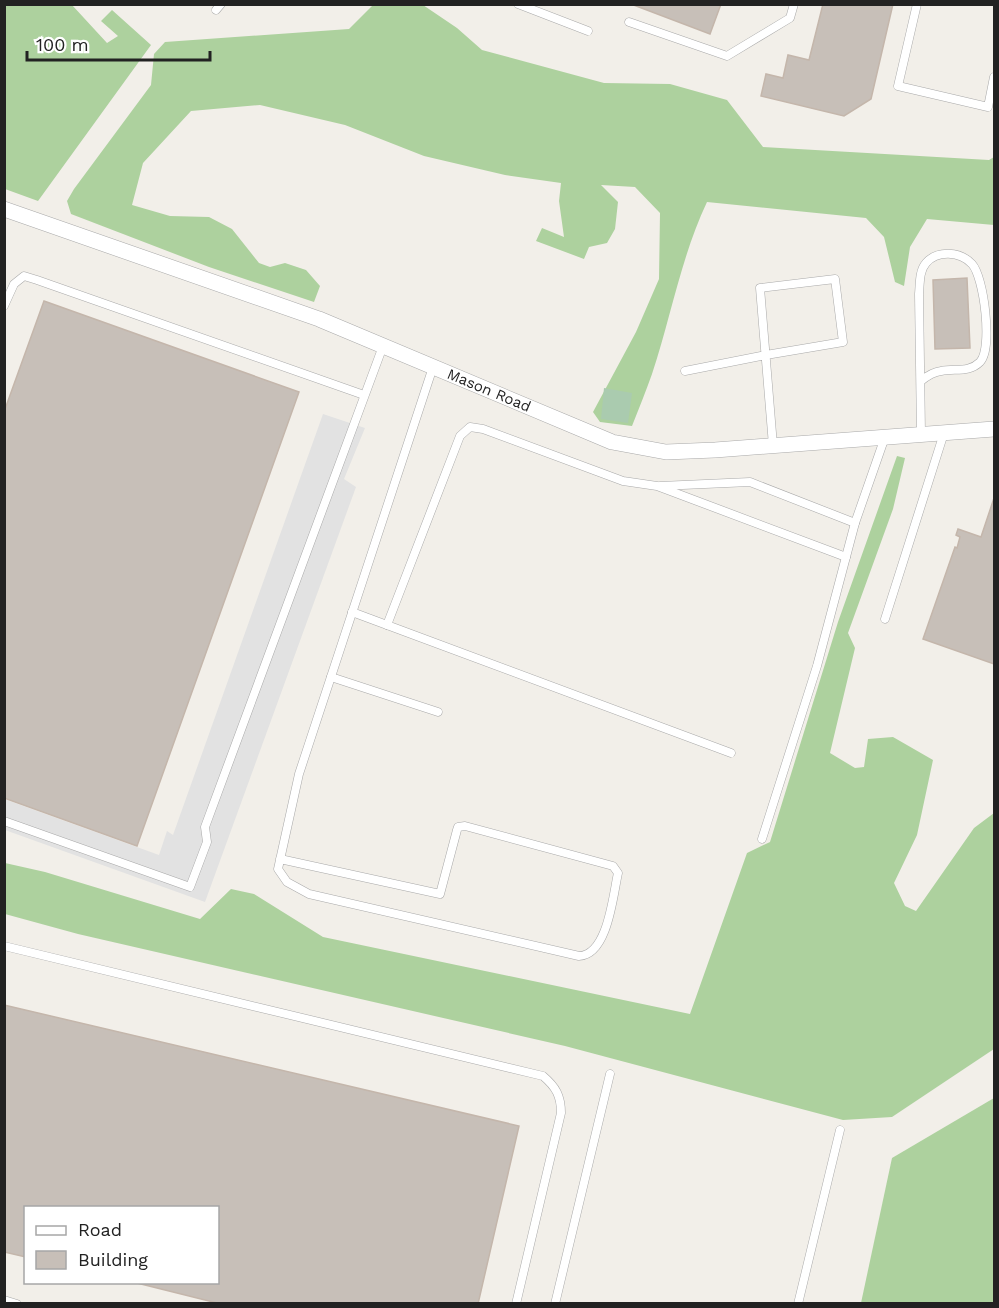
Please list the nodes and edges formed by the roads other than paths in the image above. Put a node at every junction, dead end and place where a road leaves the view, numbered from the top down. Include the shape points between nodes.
1 (518, 4) edge
2 (917, 4) edge
3 (792, 5) edge
4 (629, 22) dead end
5 (588, 31) dead end
6 (994, 77) edge
7 (4, 209) edge
8 (4, 306) edge
9 (383, 346) junction
10 (766, 355) junction
11 (433, 367) junction
12 (685, 371) dead end
13 (921, 381) junction
14 (364, 395) junction
15 (994, 429) edge
16 (944, 433) junction
17 (921, 434) junction
18 (885, 437) junction
19 (773, 446) junction
20 (657, 486) junction
21 (855, 523) junction
22 (846, 557) junction
23 (352, 612) junction
24 (885, 619) dead end
25 (387, 625) junction
26 (331, 677) junction
27 (438, 712) dead end
28 (731, 753) dead end
29 (4, 821) edge
30 (762, 839) dead end
31 (280, 859) junction
32 (4, 946) edge
33 (610, 1074) dead end
34 (840, 1130) dead end
35 (4, 1300) edge
36 (17, 1304) edge
37 (516, 1304) edge
38 (555, 1304) edge
39 (798, 1304) edge

1 - 5 lane
2 - 6 lane via 898,86 988,106
3 - 4 lane via 790,18 727,56
7 - 9 street, Mason Road via 319,319
8 - 14 lane via 14,284 24,276
9 - 11 street, Mason Road
9 - 14 lane
10 - 10 lane via 760,288 835,279 843,342
10 - 12 lane
10 - 19 lane
11 - 19 street, Mason Road via 612,442 666,452
11 - 23 lane
13 - 13 lane via 921,273 926,263 948,253 973,264 981,286 987,334 985,357 965,370 943,370
13 - 17 lane
14 - 29 lane via 205,827 207,842 190,887
15 - 16 street, Mason Road
16 - 17 street, Mason Road
16 - 24 lane
17 - 18 street, Mason Road
18 - 19 street, Mason Road
18 - 21 lane
20 - 21 lane via 750,483
20 - 22 lane
20 - 25 lane via 623,481 470,427 460,436
21 - 22 lane
22 - 30 lane via 817,666
23 - 25 lane
23 - 26 lane
25 - 28 lane
26 - 27 lane
26 - 31 lane via 299,774
31 - 31 lane via 278,869 287,882 309,894 579,956 589,954 606,930 618,873 608,864 465,826 458,827 440,894
32 - 37 lane via 543,1076 555,1086 561,1099 561,1113
33 - 38 lane
34 - 39 lane
35 - 36 lane

